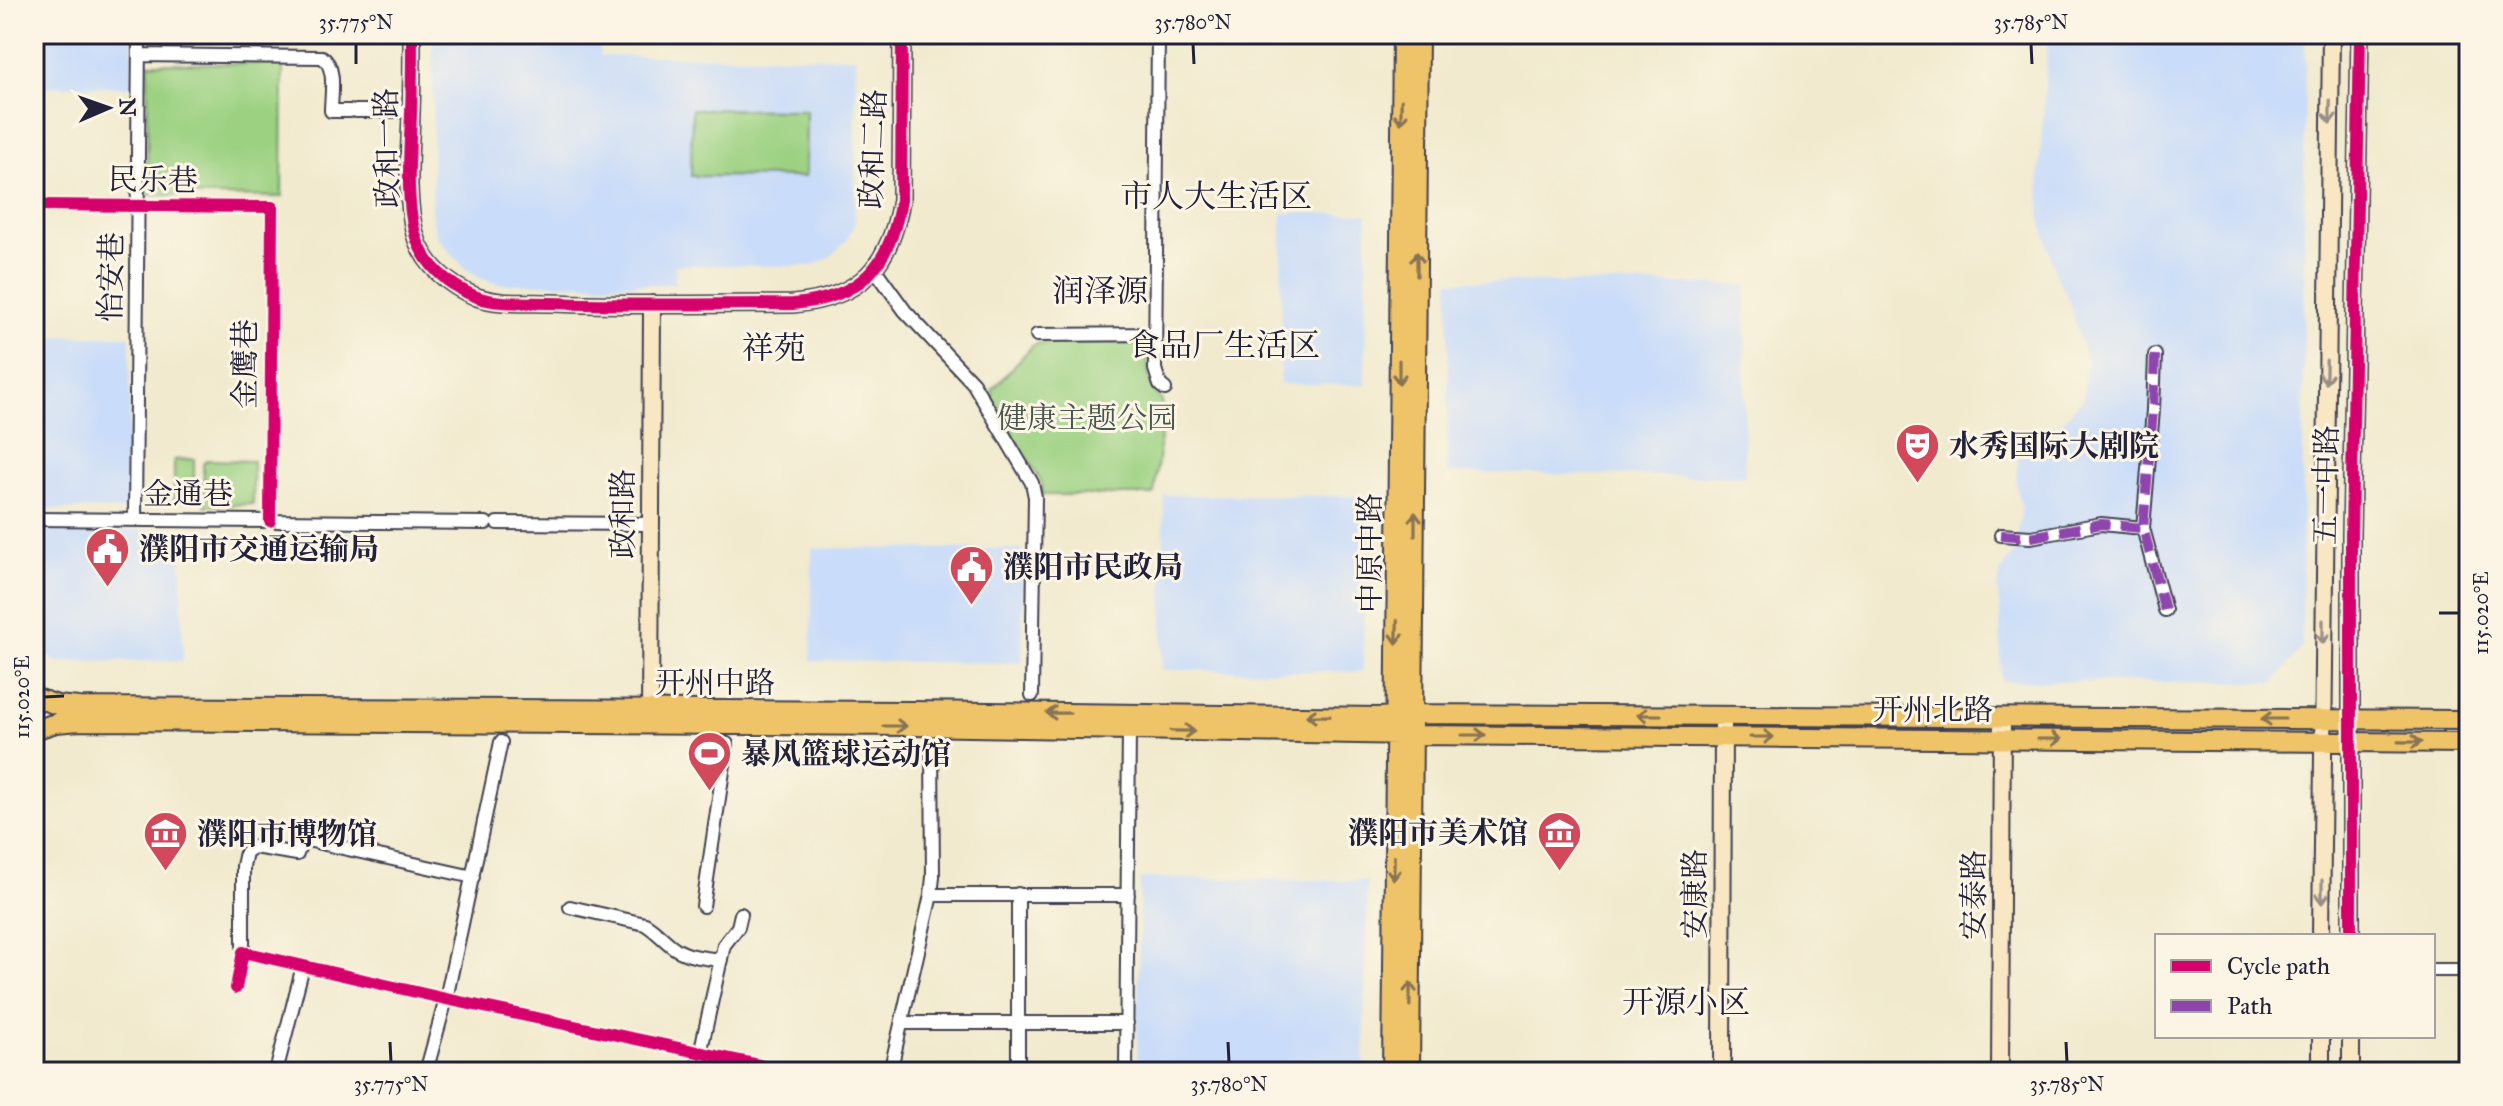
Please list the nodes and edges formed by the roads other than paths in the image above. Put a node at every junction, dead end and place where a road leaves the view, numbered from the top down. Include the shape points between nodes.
1 (139, 34) edge
2 (412, 34) edge
3 (902, 34) edge
4 (1158, 34) edge
5 (1402, 34) edge
6 (1419, 34) edge
7 (2331, 34) edge
8 (2360, 34) edge
9 (139, 55) junction
10 (412, 111) junction
11 (34, 205) edge
12 (138, 206) junction
13 (272, 207) joint
14 (874, 268) junction
15 (652, 304) junction
16 (1155, 334) junction
17 (1037, 335) dead end
18 (2155, 355) dead end
19 (1165, 389) dead end
20 (34, 519) edge
21 (135, 520) junction
22 (270, 521) junction
23 (651, 524) junction
24 (2143, 528) junction
25 (2001, 535) dead end
26 (2165, 610) dead end
27 (1032, 695) dead end
28 (34, 697) edge
29 (1405, 714) junction
30 (1723, 716) junction
31 (650, 718) junction
32 (2002, 718) junction
33 (2323, 719) junction
34 (2351, 719) junction
35 (2469, 720) edge
36 (34, 730) edge
37 (1129, 730) junction
38 (1404, 735) junction
39 (1724, 736) junction
40 (2003, 738) junction
41 (2323, 741) junction
42 (501, 742) dead end
43 (2351, 742) junction
44 (2469, 743) edge
45 (727, 744) dead end
46 (932, 745) dead end
47 (473, 877) junction
48 (1018, 894) junction
49 (931, 895) junction
50 (1128, 895) junction
51 (703, 906) dead end
52 (570, 907) dead end
53 (741, 914) dead end
54 (2321, 934) edge
55 (2351, 934) edge
56 (243, 952) junction
57 (721, 960) junction
58 (303, 966) junction
59 (2435, 970) edge
60 (2469, 970) edge
61 (236, 988) dead end
62 (446, 999) junction
63 (903, 1023) junction
64 (1018, 1023) junction
65 (1127, 1023) junction
66 (2321, 1038) edge
67 (2351, 1038) edge
68 (701, 1052) junction
69 (760, 1068) edge
70 (787, 1071) edge
71 (276, 1072) edge
72 (426, 1072) edge
73 (696, 1072) edge
74 (890, 1072) edge
75 (1018, 1072) edge
76 (1126, 1072) edge
77 (1392, 1072) edge
78 (1410, 1072) edge
79 (1722, 1072) edge
80 (2000, 1072) edge
81 (2321, 1072) edge
82 (2351, 1072) edge

1 - 9 street, 怡安巷
2 - 10 street, 政和一路
3 - 14 street, 政和二路 via 901,200 890,244
4 - 16 street
5 -> 29 main road, 中原中路
29 -> 6 main road, 中原中路
7 -> 33 street, 五一中路
8 - 34 street, 五一中路
9 - 10 street via 322,57 331,69 331,111
9 - 12 street, 怡安巷
10 - 15 street, 政和一路 via 415,235 446,279 494,301
11 - 12 street, 民乐巷
12 - 13 street, 民乐巷
12 - 21 street, 怡安巷
13 - 22 street, 金鹰巷
14 - 15 street, 政和二路 via 839,294 809,303
14 - 27 street via 905,311 973,383 1032,483
15 - 23 street, 政和路
16 - 17 street
16 - 19 street via 1155,369
18 - 24 street
20 - 21 street, 金通巷
21 - 22 street, 金通巷
22 - 23 street, 金通巷
23 - 31 street, 政和路
24 - 25 street via 2101,524 2031,537
24 - 26 street
28 - 31 main road, 开州中路 via 79,707
30 -> 29 main road, 开州北路
29 -> 31 main road, 开州中路 via 913,711
29 - 38 main road, 中原中路
30 - 32 main road, 开州北路
30 - 39 street, 安康路
31 - 36 main road, 开州中路 via 80,721
31 -> 37 main road, 开州中路
33 -> 32 main road, 开州北路
32 - 40 street, 安泰路
33 - 34 main road, 开州北路
33 - 41 street, 五一中路
34 - 35 main road, 开州北路
34 - 43 street, 五一中路
37 -> 38 main road, 开州中路
37 - 50 street
38 -> 39 main road, 开州北路
38 -> 77 main road, 中原中路
78 -> 38 main road, 中原中路
39 -> 40 main road, 开州北路
39 - 79 street, 安康路
40 -> 41 main road, 开州北路
40 - 80 street, 安泰路
41 - 43 main road, 开州北路
41 -> 54 street, 五一中路
42 - 47 street
43 -> 44 main road, 开州北路
43 - 55 street, 五一中路
45 - 51 street
46 - 49 street
47 - 56 street via 307,840 302,840 297,854 254,847 246,852 243,866
47 - 62 street
48 - 49 street
48 - 50 street
48 - 64 street
49 - 63 street
50 - 65 street
52 - 57 street via 645,924 687,955
53 - 57 street
56 - 58 street
56 - 61 street
57 - 68 street
58 - 62 street
58 - 71 street
59 - 60 street
62 - 68 street
62 - 72 street
63 - 64 street
63 - 74 street
64 - 65 street
64 - 75 street
65 - 76 street
66 - 81 street
67 - 82 street
68 - 69 street
68 - 73 street
69 - 70 street

